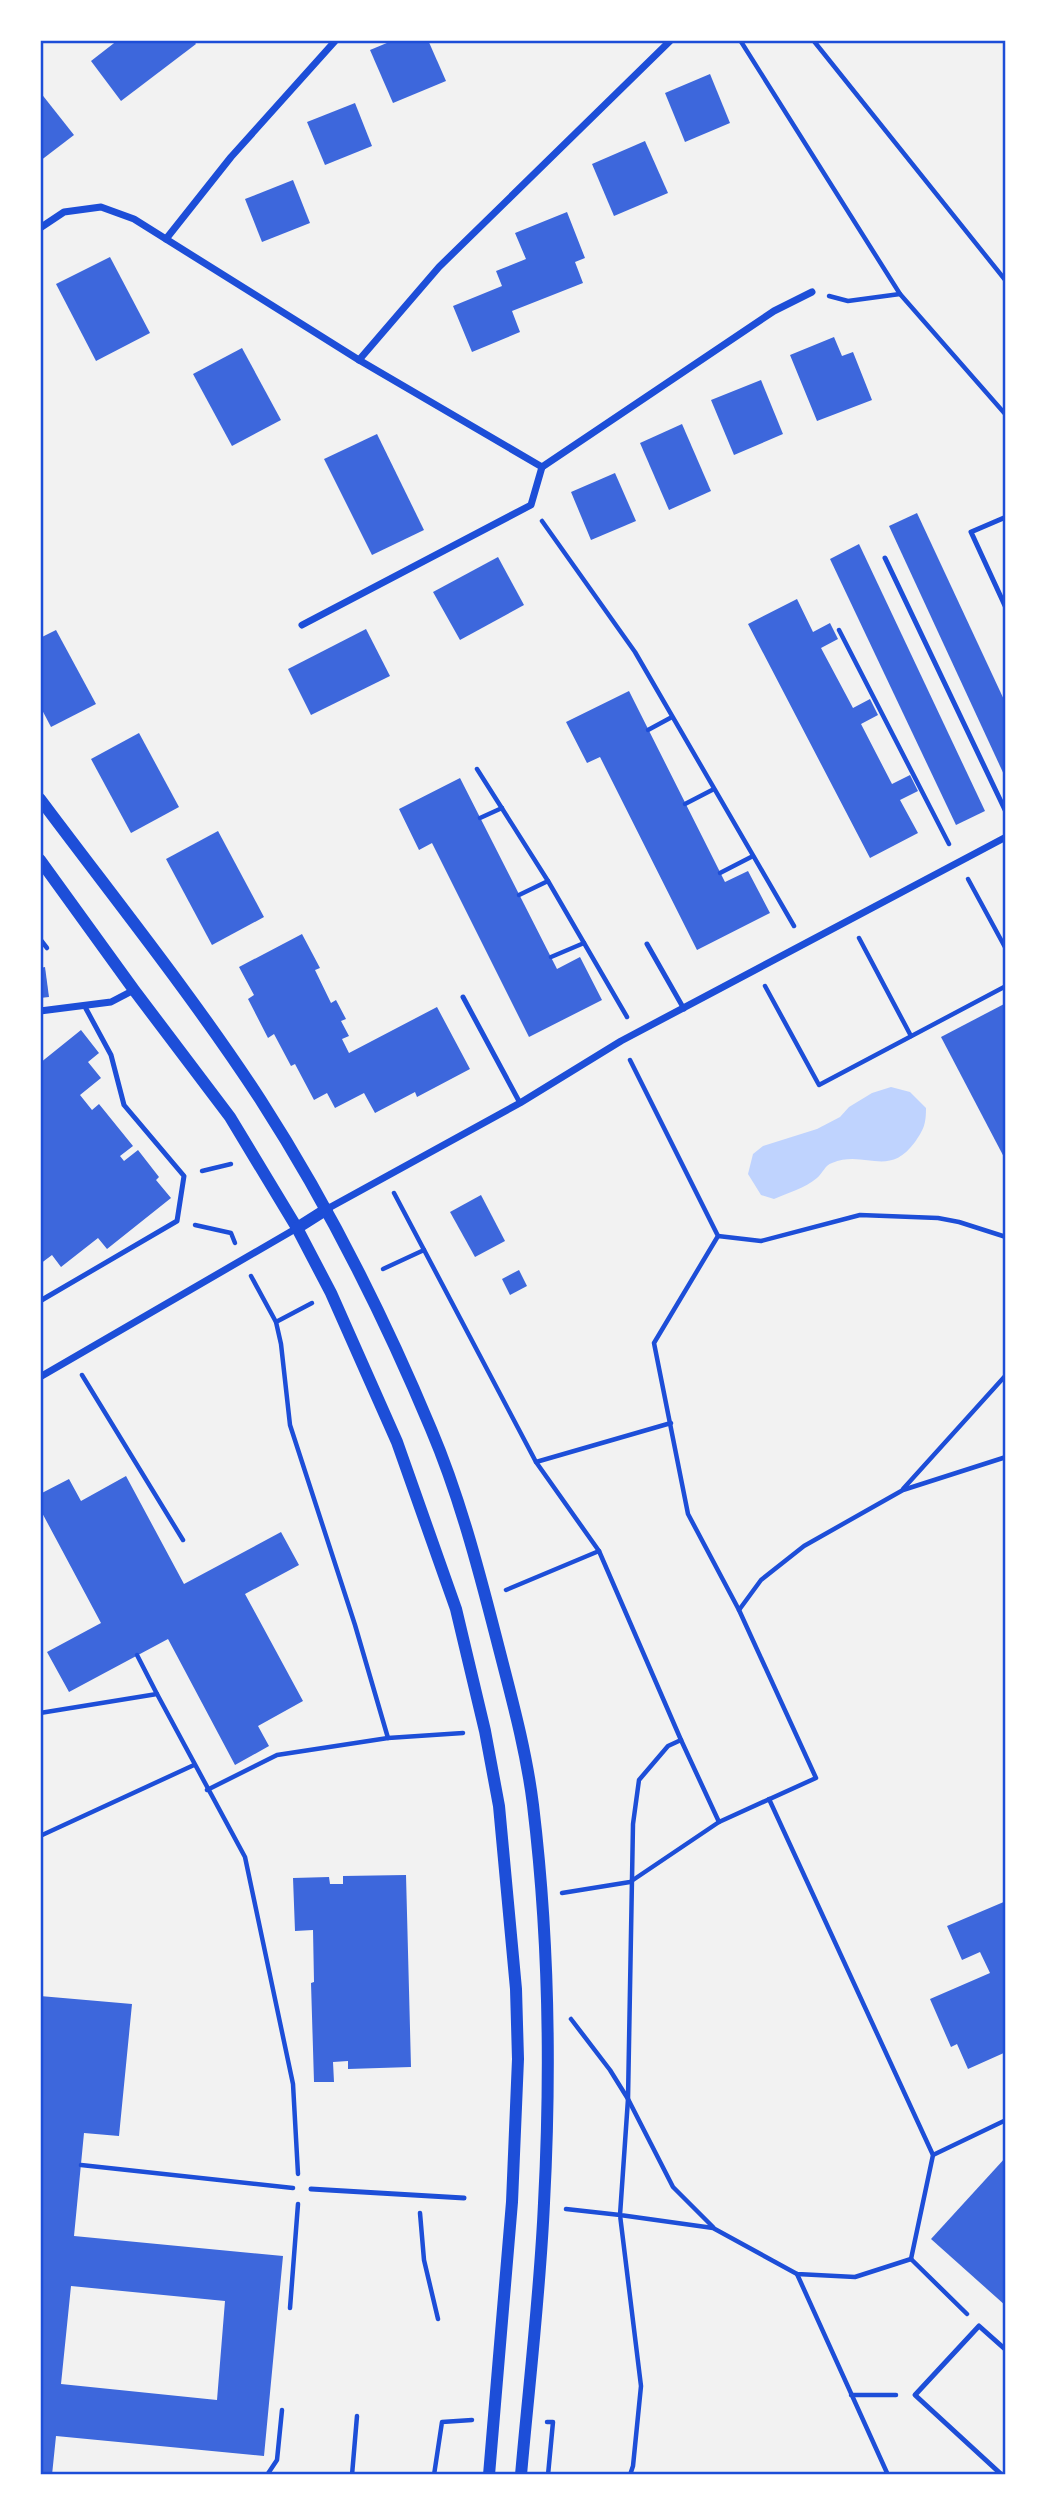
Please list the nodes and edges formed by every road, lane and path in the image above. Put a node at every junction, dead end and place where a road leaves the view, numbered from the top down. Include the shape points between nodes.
1 (336, 40) edge
2 (671, 40) edge
3 (740, 40) edge
4 (813, 40) edge
5 (40, 228) edge
6 (166, 239) junction
7 (1006, 281) edge
8 (812, 292) joint
9 (900, 294) junction
10 (359, 360) junction
11 (1006, 415) edge
12 (542, 467) junction
13 (531, 505) junction
14 (1006, 517) edge
15 (885, 558) dead end
16 (1006, 608) edge
17 (302, 625) dead end
18 (839, 630) dead end
19 (672, 717) junction
20 (648, 730) dead end
21 (477, 769) dead end
22 (715, 789) junction
23 (40, 799) edge
24 (685, 804) dead end
25 (502, 808) junction
26 (1006, 812) edge
27 (481, 818) dead end
28 (1006, 837) edge
29 (753, 856) junction
30 (40, 860) edge
31 (959, 862) junction
32 (720, 873) dead end
33 (548, 881) junction
34 (519, 895) dead end
35 (850, 921) junction
36 (40, 939) edge
37 (584, 943) junction
38 (648, 944) dead end
39 (805, 945) junction
40 (47, 948) dead end
41 (1006, 949) edge
42 (551, 957) dead end
43 (757, 971) junction
44 (1006, 986) edge
45 (134, 990) junction
46 (463, 997) dead end
47 (84, 1005) junction
48 (684, 1009) junction
49 (40, 1011) edge
50 (637, 1033) junction
51 (911, 1036) junction
52 (621, 1041) junction
53 (520, 1103) junction
54 (385, 1177) junction
55 (327, 1209) junction
56 (177, 1221) junction
57 (297, 1228) junction
58 (718, 1236) junction
59 (1006, 1237) edge
60 (243, 1260) junction
61 (40, 1301) edge
62 (72, 1359) junction
63 (1006, 1375) edge
64 (40, 1377) edge
65 (671, 1423) junction
66 (1006, 1457) edge
67 (536, 1462) junction
68 (902, 1490) junction
69 (183, 1540) dead end
70 (599, 1551) junction
71 (486, 1598) junction
72 (739, 1610) junction
73 (137, 1655) dead end
74 (157, 1694) junction
75 (40, 1713) edge
76 (485, 1731) junction
77 (388, 1738) junction
78 (681, 1740) junction
79 (194, 1765) junction
80 (207, 1790) junction
81 (769, 1799) junction
82 (719, 1822) junction
83 (40, 1836) edge
84 (630, 1882) junction
85 (540, 1896) junction
86 (546, 1987) junction
87 (628, 2099) junction
88 (1006, 2120) edge
89 (933, 2155) junction
90 (81, 2165) dead end
91 (299, 2189) junction
92 (311, 2189) joint
93 (419, 2196) junction
94 (464, 2198) dead end
95 (544, 2206) junction
96 (620, 2214) junction
97 (713, 2228) junction
98 (911, 2259) junction
99 (797, 2274) junction
100 (290, 2308) dead end
101 (438, 2319) dead end
102 (979, 2326) junction
103 (1006, 2350) edge
104 (851, 2395) junction
105 (915, 2395) junction
106 (282, 2410) dead end
107 (357, 2416) dead end
108 (442, 2422) dead end
109 (267, 2475) edge
110 (352, 2475) edge
111 (434, 2475) edge
112 (489, 2475) edge
113 (522, 2475) edge
114 (630, 2475) edge
115 (888, 2475) edge
116 (1002, 2475) edge

1 - 6 street via 231,157
2 - 10 street via 439,267
3 - 9 path
4 - 7 path
5 - 6 street via 64,212 100,207 134,219
6 - 10 street
8 - 9 path via 848,301
8 - 12 street via 774,311
9 - 11 path
10 - 12 street
12 - 13 street
13 - 17 street
13 - 19 path via 635,652
14 - 16 lane via 971,532
15 - 26 lane
18 - 31 path
19 - 20 path
19 - 22 path
21 - 25 path
22 - 24 path
22 - 29 path
23 - 55 street via 258,1097
25 - 27 path
25 - 33 path
28 - 31 street
29 - 32 path
29 - 39 path
30 - 45 street
31 - 35 street
31 - 41 path
33 - 34 path
33 - 37 path
35 - 39 street
35 - 51 path
36 - 40 path
37 - 42 path
37 - 50 path
38 - 48 lane
39 - 43 street
43 - 48 street
43 - 51 path via 819,1085
44 - 51 path
45 - 47 street via 111,1002
45 - 57 street via 230,1117
46 - 53 lane
47 - 49 street
47 - 56 lane via 111,1055 124,1105 184,1176
48 - 50 street
50 - 52 street
52 - 53 street
52 - 58 path
53 - 54 street
54 - 55 street
54 - 67 path
55 - 57 street
55 - 71 street via 432,1431
56 - 60 path via 231,1233
56 - 61 lane
57 - 60 street
57 - 76 street via 331,1293 424,1514 456,1609
58 - 59 path via 761,1241 860,1215 938,1218
58 - 65 path via 654,1343
60 - 62 street
60 - 77 path via 276,1322 290,1425
62 - 64 street
62 - 69 path
63 - 68 path
65 - 67 path
65 - 72 path via 688,1514
66 - 68 path
67 - 70 path
68 - 72 path via 804,1546 761,1580
70 - 71 path
70 - 78 path
71 - 85 street via 518,1723 532,1803
72 - 81 path via 816,1778
73 - 74 path
74 - 75 path
74 - 79 path
76 - 77 path
76 - 112 street via 509,1899 518,2059 512,2202
77 - 80 path via 277,1755
78 - 82 path
78 - 84 path via 668,1746 639,1780
79 - 80 path
79 - 83 path
80 - 91 path via 245,1857 293,2084
81 - 82 path
81 - 89 path
82 - 84 path
84 - 85 path
84 - 87 path
85 - 86 street
86 - 87 path
86 - 95 street
87 - 96 path
87 - 97 path via 673,2187
88 - 89 path
89 - 98 path
90 - 91 path
91 - 92 path
91 - 100 path
92 - 93 lane
93 - 94 lane
93 - 101 path via 424,2260
95 - 96 path
95 - 113 street
96 - 97 path
96 - 114 path via 642,2386
97 - 99 path
98 - 99 path via 855,2277
98 - 102 path
99 - 104 path
102 - 103 lane
102 - 105 lane
104 - 105 path
104 - 115 path
105 - 116 lane
106 - 109 path via 277,2460
107 - 110 path
108 - 111 path

